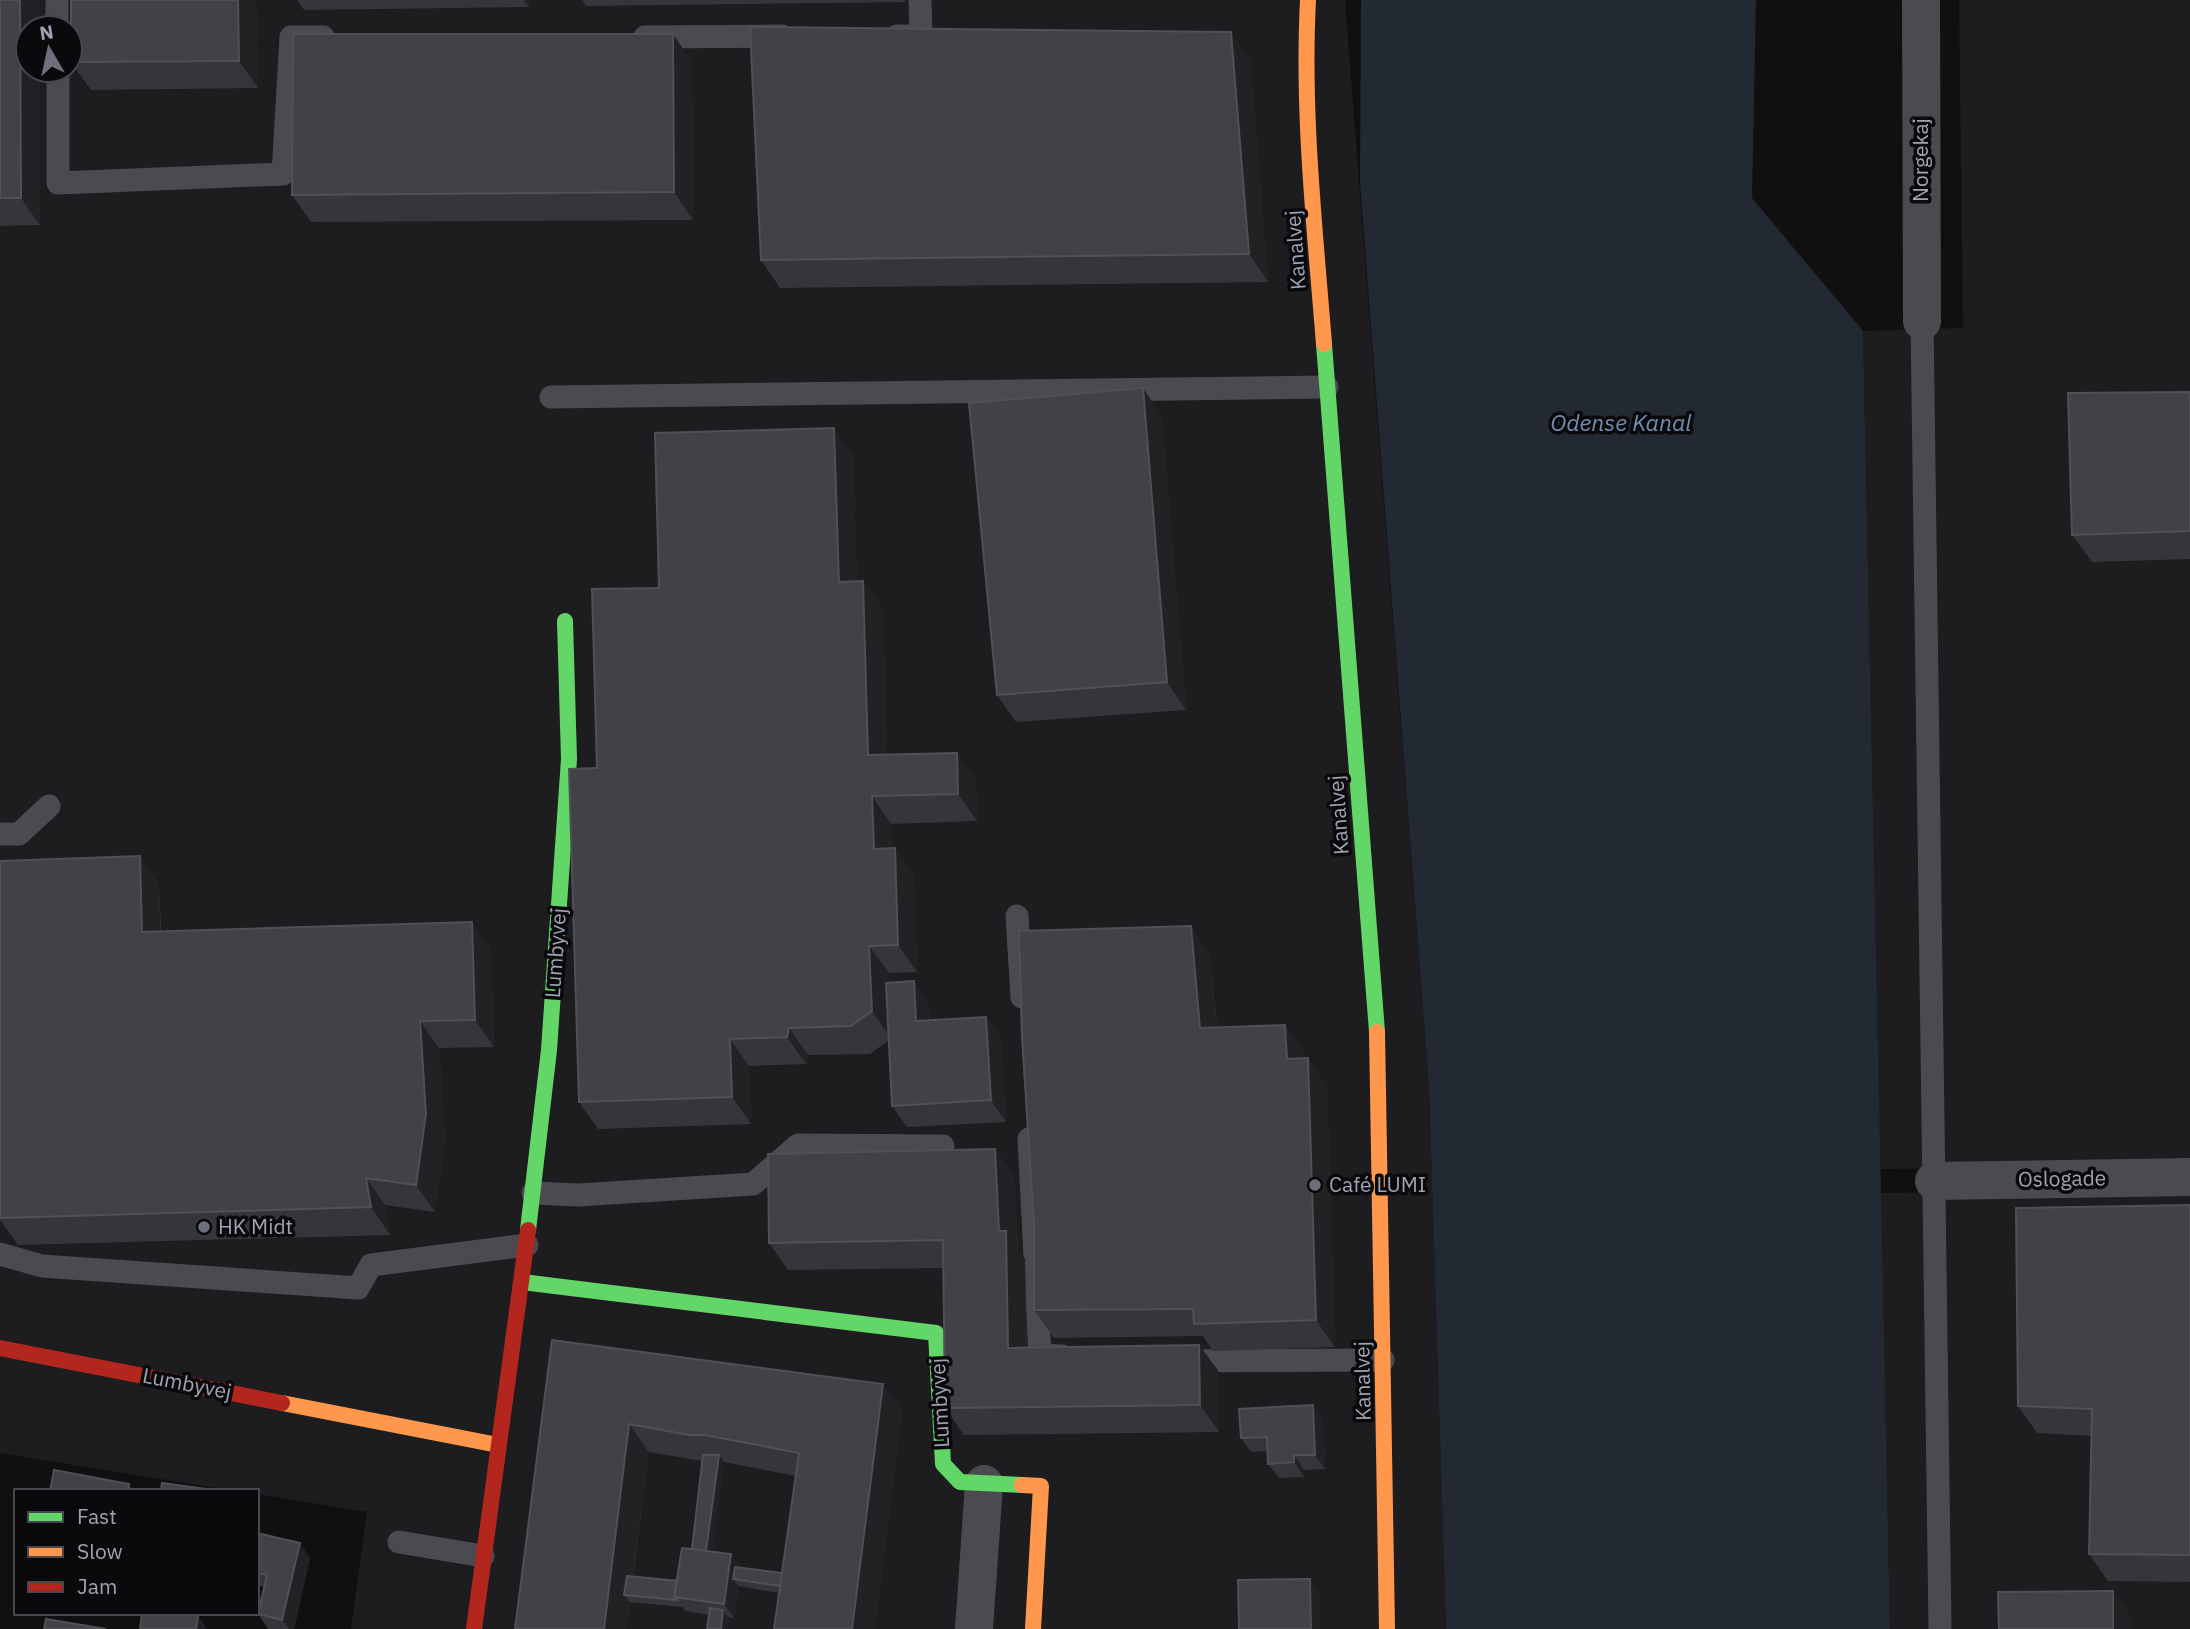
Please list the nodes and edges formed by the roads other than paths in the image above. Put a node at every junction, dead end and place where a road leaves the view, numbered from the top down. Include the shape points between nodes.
1 (920, 0) edge
2 (1308, 0) edge
3 (1921, 0) edge
4 (798, 36) edge
5 (880, 36) edge
6 (346, 37) edge
7 (620, 37) edge
8 (58, 84) edge
9 (1922, 321) joint
10 (1327, 387) junction
11 (551, 397) dead end
12 (565, 621) dead end
13 (49, 806) dead end
14 (0, 834) edge
15 (1017, 916) dead end
16 (1023, 1026) edge
17 (1028, 1122) edge
18 (943, 1146) dead end
19 (2190, 1177) edge
20 (1934, 1181) junction
21 (533, 1193) junction
22 (527, 1245) junction
23 (0, 1254) edge
24 (522, 1282) junction
25 (0, 1348) edge
26 (1079, 1357) edge
27 (1158, 1360) edge
28 (1383, 1360) junction
29 (498, 1445) junction
30 (984, 1483) junction
31 (399, 1542) dead end
32 (483, 1556) junction
33 (474, 1629) edge
34 (974, 1629) edge
35 (1033, 1629) edge
36 (1387, 1629) edge
37 (1940, 1629) edge

1 - 5 lane via 921,36
2 - 10 street, Kanalvej via 1311,178
3 - 9 street, Norgekaj
4 - 7 lane
6 - 8 lane via 291,37 283,174 58,183
9 - 20 lane
10 - 11 lane
10 - 28 street, Kanalvej via 1377,1035
12 - 21 street, Lumbyvej via 569,759 549,1050
13 - 14 lane via 19,834
15 - 16 lane
17 - 26 lane via 1040,1355
18 - 21 lane via 798,1145 752,1184 579,1195
19 - 20 street, Oslogade
20 - 37 lane
21 - 22 street, Lumbyvej
22 - 23 lane via 372,1265 358,1288 43,1266
22 - 24 street, Lumbyvej
24 - 29 street, Lumbyvej
24 - 30 street, Lumbyvej via 936,1333 943,1464 960,1482
25 - 29 street, Lumbyvej
27 - 28 lane
28 - 36 street, Kanalvej
29 - 32 street, Lumbyvej
30 - 34 street
30 - 35 street, Lumbyvej via 1041,1486
31 - 32 lane
32 - 33 street, Lumbyvej

